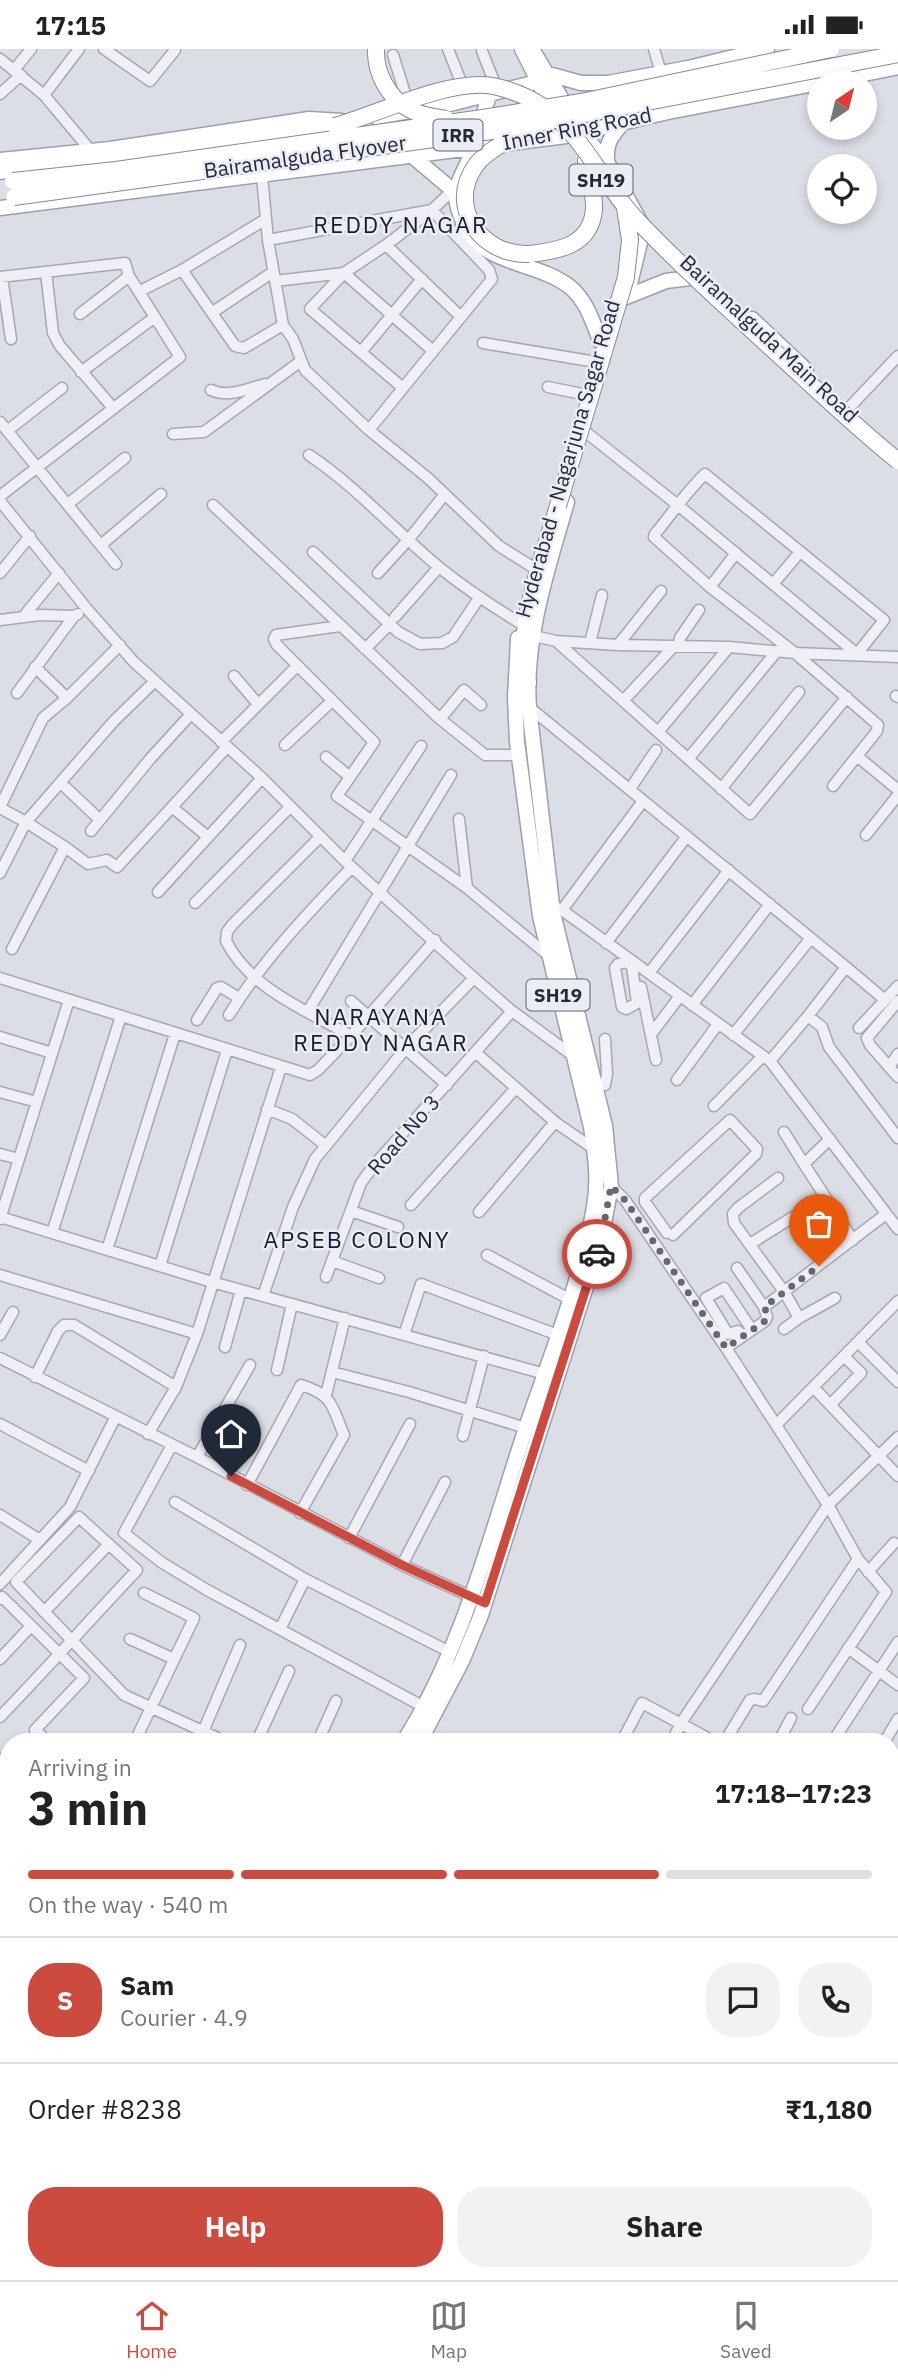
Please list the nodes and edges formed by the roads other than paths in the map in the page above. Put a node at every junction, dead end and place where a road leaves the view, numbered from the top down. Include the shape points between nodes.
1 (31, 49) edge
2 (79, 49) edge
3 (104, 49) edge
4 (376, 49) edge
5 (448, 49) edge
6 (522, 49) edge
7 (532, 49) edge
8 (654, 49) edge
9 (767, 49) edge
10 (831, 49) edge
11 (175, 50) edge
12 (482, 51) dead end
13 (898, 54) edge
14 (393, 55) dead end
15 (0, 59) edge
16 (898, 67) edge
17 (877, 71) edge
18 (18, 72) junction
19 (661, 73) junction
20 (541, 78) junction
21 (611, 82) junction
22 (807, 86) edge
23 (494, 93) junction
24 (0, 95) edge
25 (44, 95) junction
26 (468, 99) junction
27 (411, 111) junction
28 (345, 121) junction
29 (462, 121) junction
30 (549, 122) junction
31 (620, 124) junction
32 (582, 133) junction
33 (566, 136) junction
34 (474, 148) junction
35 (91, 151) junction
36 (411, 155) junction
37 (0, 160) edge
38 (586, 160) junction
39 (607, 162) junction
40 (350, 165) junction
41 (262, 176) junction
42 (5, 186) edge
43 (454, 192) junction
44 (0, 208) edge
45 (432, 210) junction
46 (266, 219) junction
47 (632, 222) junction
48 (268, 240) junction
49 (386, 245) junction
50 (182, 269) junction
51 (46, 272) junction
52 (344, 273) junction
53 (129, 276) junction
54 (1, 277) edge
55 (274, 277) junction
56 (690, 278) junction
57 (422, 279) junction
58 (139, 291) junction
59 (626, 297) junction
60 (213, 312) junction
61 (80, 314) dead end
62 (391, 314) junction
63 (155, 317) junction
64 (461, 317) junction
65 (284, 325) junction
66 (11, 339) dead end
67 (483, 343) dead end
68 (601, 343) junction
69 (433, 351) junction
70 (361, 352) junction
71 (898, 356) edge
72 (301, 361) junction
73 (596, 362) junction
74 (81, 372) junction
75 (271, 383) junction
76 (548, 387) dead end
77 (62, 388) dead end
78 (403, 388) junction
79 (211, 390) dead end
80 (587, 395) junction
81 (113, 408) junction
82 (847, 410) junction
83 (4, 427) edge
84 (859, 429) junction
85 (369, 430) junction
86 (587, 433) junction
87 (173, 434) dead end
88 (898, 453) edge
89 (309, 455) dead end
90 (125, 458) dead end
91 (898, 461) edge
92 (35, 467) junction
93 (898, 469) edge
94 (161, 494) dead end
95 (445, 494) junction
96 (0, 498) edge
97 (68, 505) junction
98 (213, 505) dead end
99 (679, 506) junction
100 (30, 536) junction
101 (409, 540) junction
102 (101, 545) junction
103 (313, 552) dead end
104 (800, 552) junction
105 (736, 553) junction
106 (116, 564) dead end
107 (439, 567) junction
108 (534, 568) junction
109 (0, 573) edge
110 (59, 573) junction
111 (377, 573) dead end
112 (773, 584) junction
113 (710, 587) junction
114 (661, 591) dead end
115 (602, 595) dead end
116 (479, 598) junction
117 (87, 609) junction
118 (699, 610) dead end
119 (74, 616) junction
120 (23, 617) junction
121 (0, 620) edge
122 (393, 621) junction
123 (520, 623) junction
124 (340, 626) junction
125 (534, 636) junction
126 (556, 641) junction
127 (590, 643) junction
128 (120, 645) junction
129 (618, 645) junction
130 (676, 646) junction
131 (729, 647) junction
132 (365, 649) junction
133 (776, 651) junction
134 (795, 653) junction
135 (857, 654) junction
136 (898, 657) edge
137 (297, 666) junction
138 (35, 667) junction
139 (234, 675) dead end
140 (155, 681) junction
141 (528, 683) junction
142 (799, 692) dead end
143 (17, 693) dead end
144 (847, 697) junction
145 (67, 698) junction
146 (332, 701) junction
147 (623, 701) junction
148 (258, 704) junction
149 (481, 705) dead end
150 (529, 707) junction
151 (191, 714) junction
152 (440, 719) junction
153 (658, 732) junction
154 (224, 744) junction
155 (285, 745) dead end
156 (421, 745) dead end
157 (656, 750) dead end
158 (519, 755) junction
159 (857, 756) junction
160 (326, 757) dead end
161 (688, 759) junction
162 (451, 775) dead end
163 (350, 777) junction
164 (262, 778) junction
165 (61, 783) junction
166 (833, 786) dead end
167 (630, 789) junction
168 (721, 789) junction
169 (898, 792) edge
170 (643, 801) junction
171 (172, 807) junction
172 (290, 807) junction
173 (0, 808) edge
174 (459, 819) dead end
175 (100, 820) junction
176 (372, 820) junction
177 (26, 822) junction
178 (91, 831) dead end
179 (866, 835) dead end
180 (687, 836) junction
181 (208, 837) junction
182 (320, 837) junction
183 (408, 844) junction
184 (65, 847) junction
185 (349, 864) junction
186 (729, 870) junction
187 (0, 873) edge
188 (467, 888) junction
189 (380, 891) junction
190 (158, 892) dead end
191 (195, 903) dead end
192 (770, 904) junction
193 (557, 908) junction
194 (811, 938) junction
195 (435, 940) junction
196 (606, 943) junction
197 (12, 949) dead end
198 (549, 956) junction
199 (635, 967) junction
200 (846, 967) junction
201 (254, 976) junction
202 (0, 978) edge
203 (474, 978) junction
204 (897, 989) edge
205 (680, 996) junction
206 (239, 998) junction
207 (69, 1000) junction
208 (885, 1000) junction
209 (351, 1001) dead end
210 (898, 1001) edge
211 (692, 1005) junction
212 (512, 1010) junction
213 (308, 1011) junction
214 (229, 1015) dead end
215 (121, 1016) junction
216 (369, 1016) junction
217 (808, 1016) junction
218 (197, 1020) dead end
219 (718, 1024) junction
220 (859, 1028) dead end
221 (652, 1033) junction
222 (175, 1034) junction
223 (733, 1035) junction
224 (351, 1036) junction
225 (0, 1037) edge
226 (604, 1039) dead end
227 (406, 1048) junction
228 (227, 1051) junction
229 (475, 1052) junction
230 (52, 1053) junction
231 (898, 1054) edge
232 (572, 1055) junction
233 (766, 1058) junction
234 (656, 1061) dead end
235 (281, 1066) junction
236 (889, 1067) junction
237 (898, 1077) edge
238 (677, 1080) dead end
239 (618, 1082) dead end
240 (447, 1085) junction
241 (601, 1086) junction
242 (515, 1089) junction
243 (0, 1092) edge
244 (37, 1102) junction
245 (714, 1106) dead end
246 (267, 1109) junction
247 (555, 1122) junction
248 (784, 1132) dead end
249 (898, 1138) edge
250 (830, 1139) junction
251 (325, 1145) junction
252 (594, 1149) junction
253 (0, 1153) edge
254 (19, 1159) junction
255 (804, 1164) junction
256 (779, 1178) dead end
257 (611, 1186) junction
258 (411, 1205) dead end
259 (351, 1211) junction
260 (479, 1212) dead end
261 (800, 1212) dead end
262 (886, 1214) junction
263 (0, 1218) edge
264 (398, 1227) dead end
265 (898, 1229) edge
266 (52, 1233) junction
267 (670, 1234) junction
268 (853, 1240) junction
269 (750, 1244) junction
270 (658, 1248) junction
271 (107, 1250) junction
272 (486, 1255) dead end
273 (332, 1261) junction
274 (160, 1266) junction
275 (737, 1268) dead end
276 (0, 1275) edge
277 (326, 1277) dead end
278 (379, 1277) dead end
279 (212, 1282) junction
280 (242, 1290) junction
281 (785, 1293) junction
282 (263, 1296) junction
283 (835, 1297) dead end
284 (569, 1299) junction
285 (898, 1301) edge
286 (292, 1304) junction
287 (764, 1307) junction
288 (13, 1312) dead end
289 (345, 1318) junction
290 (799, 1318) junction
291 (784, 1329) dead end
292 (748, 1333) junction
293 (197, 1334) junction
294 (0, 1335) edge
295 (404, 1335) junction
296 (558, 1335) junction
297 (859, 1343) junction
298 (225, 1347) dead end
299 (726, 1348) junction
300 (484, 1356) junction
301 (847, 1358) junction
302 (1, 1361) edge
303 (250, 1365) dead end
304 (276, 1370) dead end
305 (332, 1372) junction
306 (545, 1374) junction
307 (35, 1377) junction
308 (829, 1381) dead end
309 (898, 1382) edge
310 (176, 1387) junction
311 (814, 1388) junction
312 (326, 1395) junction
313 (830, 1405) junction
314 (470, 1410) junction
315 (115, 1418) junction
316 (0, 1424) edge
317 (410, 1424) dead end
318 (776, 1425) junction
319 (526, 1428) junction
320 (148, 1434) junction
321 (463, 1436) dead end
322 (898, 1437) edge
323 (172, 1445) junction
324 (197, 1457) junction
325 (879, 1457) junction
326 (89, 1472) junction
327 (898, 1476) edge
328 (445, 1482) dead end
329 (247, 1485) junction
330 (175, 1502) dead end
331 (828, 1506) junction
332 (300, 1513) junction
333 (0, 1515) edge
334 (349, 1538) junction
335 (40, 1540) junction
336 (894, 1543) dead end
337 (109, 1544) junction
338 (858, 1559) junction
339 (402, 1565) junction
340 (868, 1572) junction
341 (6, 1578) edge
342 (305, 1579) junction
343 (144, 1593) dead end
344 (1, 1598) edge
345 (478, 1601) junction
346 (44, 1612) junction
347 (31, 1626) junction
348 (280, 1629) junction
349 (131, 1639) dead end
350 (71, 1641) junction
351 (898, 1642) edge
352 (240, 1645) dead end
353 (848, 1648) junction
354 (450, 1652) junction
355 (59, 1654) junction
356 (0, 1658) edge
357 (174, 1659) junction
358 (879, 1670) junction
359 (289, 1671) dead end
360 (898, 1685) edge
361 (336, 1701) dead end
362 (424, 1707) junction
363 (150, 1708) junction
364 (808, 1709) dead end
365 (0, 1717) edge
366 (791, 1718) dead end
367 (681, 1723) junction
368 (39, 1733) edge
369 (139, 1733) edge
370 (196, 1733) edge
371 (202, 1733) edge
372 (261, 1733) edge
373 (322, 1733) edge
374 (409, 1733) edge
375 (424, 1733) edge
376 (626, 1733) edge
377 (676, 1733) edge
378 (699, 1733) edge
379 (730, 1733) edge
380 (783, 1733) edge
381 (837, 1733) edge

1 - 18 street
2 - 25 street
3 - 11 street via 150,81
4 - 29 highway, bridge via 380,78 408,109
5 - 26 street
6 - 20 main road, SH19
7 - 20 main road, SH19
8 - 19 street
9 - 19 main road
10 - 29 highway, Bairamalguda Flyover / IRR, bridge
12 - 23 street
13 - 30 highway, Bairamalguda Flyover / IRR, bridge
14 - 27 street
15 - 18 street
16 - 17 main road, Inner Ring Road
18 - 24 street
18 - 25 street
19 - 21 main road
20 - 21 main road
20 - 23 main road
20 - 32 main road, SH19
20 - 33 main road, SH19
21 - 31 main road via 605,100
22 - 31 main road, Inner Ring Road
23 - 26 main road
23 - 34 main road
25 - 35 street
26 - 27 main road
27 - 28 main road
28 - 35 main road via 309,119
28 - 40 main road
29 - 42 highway, Bairamalguda Flyover / IRR, bridge
30 - 38 highway, bridge via 487,154 473,170 465,198 469,216 485,240 509,253 570,246 587,229 594,210
30 - 42 highway, Bairamalguda Flyover / IRR, bridge
31 - 32 main road, Inner Ring Road
31 - 39 main road via 606,148
32 - 33 main road, Inner Ring Road
32 - 39 main road, SH19
33 - 34 main road, Inner Ring Road
33 - 38 main road, Bairamalguda Main Road / SH19
34 - 36 main road, Inner Ring Road
34 - 43 main road
35 - 37 main road
36 - 40 main road, Inner Ring Road
36 - 43 main road
38 - 47 main road, Bairamalguda Main Road / SH19
39 - 47 main road, SH19
40 - 41 main road, Inner Ring Road
41 - 44 main road, Inner Ring Road
41 - 46 street
42 - 47 highway, bridge via 316,131 449,89 490,86 511,91 547,110 575,138
43 - 45 street
43 - 68 main road via 475,243 572,289 586,306
45 - 48 street
45 - 49 street
45 - 64 street via 489,269 492,279
46 - 48 street
46 - 50 street
47 - 56 main road
47 - 59 main road, Hyderabad - Nagarjuna Sagar Road / SH19
47 - 68 main road, Hyderabad - Nagarjuna Sagar Road / SH19
47 - 82 main road, Bairamalguda Main Road via 727,297
47 - 91 highway, bridge
47 - 141 highway, bridge via 626,277 528,617 522,652
48 - 55 street
49 - 52 street
49 - 57 street
50 - 58 street
50 - 60 street
51 - 53 street via 125,263
51 - 54 street
51 - 74 street via 53,333
52 - 55 street
52 - 62 street
52 - 70 street via 310,309
53 - 58 street
53 - 61 street
54 - 66 street
55 - 60 street
55 - 65 street
56 - 59 main road via 674,279
56 - 84 main road
57 - 62 street
57 - 64 street
58 - 63 street
59 - 86 main road, Hyderabad - Nagarjuna Sagar Road / SH19
60 - 65 street via 232,344 241,349
62 - 69 street
62 - 70 street
63 - 74 street
63 - 81 street via 180,357
64 - 69 street
65 - 72 street
67 - 73 street
68 - 73 main road, Hyderabad - Nagarjuna Sagar Road / SH19
69 - 78 street
70 - 78 street
71 - 82 street
72 - 75 street
72 - 85 street
73 - 80 main road, Hyderabad - Nagarjuna Sagar Road / SH19
74 - 81 street
75 - 79 street via 232,394
75 - 87 street via 204,432
76 - 80 street
77 - 83 street
78 - 85 street
80 - 108 main road, Hyderabad - Nagarjuna Sagar Road / SH19
81 - 92 street
82 - 84 main road, Bairamalguda Main Road
83 - 92 street
84 - 88 main road, Bairamalguda Main Road
84 - 93 main road
85 - 95 street
86 - 99 street
86 - 125 main road, Hyderabad - Nagarjuna Sagar Road / SH19
89 - 101 street
90 - 97 street
92 - 96 street
92 - 97 street
94 - 102 street
95 - 101 street
95 - 108 street via 499,546
96 - 100 street
97 - 102 street
98 - 124 street
99 - 104 street via 705,474
99 - 105 street
99 - 113 street via 654,539
100 - 109 street
100 - 110 street
101 - 107 street
101 - 111 street
102 - 106 street
103 - 122 street
104 - 112 street
104 - 135 street via 884,620
105 - 112 street
105 - 113 street
107 - 116 street
107 - 122 street
108 - 123 main road, Hyderabad - Nagarjuna Sagar Road / SH19
110 - 117 street
110 - 120 street
112 - 135 street
113 - 134 street
114 - 129 street
115 - 127 street
116 - 122 street via 453,637 442,643 420,644 398,632
116 - 123 street
117 - 119 street
117 - 128 street
118 - 130 street
119 - 120 street
119 - 138 street
120 - 121 street
122 - 132 street
123 - 158 main road, Hyderabad - Nagarjuna Sagar Road / SH19 via 515,698
124 - 132 street
124 - 137 street via 276,635 277,645
125 - 126 street
125 - 141 main road, Hyderabad - Nagarjuna Sagar Road / SH19
126 - 127 street
126 - 147 street
127 - 129 street
128 - 140 street
128 - 145 street
129 - 130 street
130 - 131 street
130 - 147 street
131 - 133 street
131 - 153 street
132 - 152 street
133 - 134 street
133 - 161 street
134 - 135 street
134 - 144 street
135 - 136 street
137 - 146 street
137 - 148 street
138 - 143 street
138 - 145 street
139 - 148 street
140 - 151 street
140 - 165 street
141 - 150 main road, Hyderabad - Nagarjuna Sagar Road / SH19
142 - 168 street
144 - 159 street via 878,725
144 - 168 street via 750,814
145 - 173 street via 43,717
146 - 155 street
146 - 163 street via 374,742
147 - 153 street
148 - 154 street
149 - 152 street via 464,690
150 - 167 street
150 - 193 main road, Hyderabad - Nagarjuna Sagar Road / SH19
151 - 154 street
151 - 175 street
152 - 158 street via 485,755
153 - 161 street
154 - 164 street
154 - 171 street
156 - 176 street
157 - 167 street
158 - 198 main road, Hyderabad - Nagarjuna Sagar Road / SH19
159 - 166 street
159 - 169 street
160 - 163 street
161 - 168 street
162 - 183 street
163 - 176 street via 337,796
164 - 172 street
164 - 181 street
165 - 175 street
165 - 177 street
167 - 170 street
169 - 179 street
170 - 180 street
170 - 193 street
171 - 181 street
171 - 184 street via 117,867 107,860 88,863
172 - 182 street
172 - 191 street
173 - 177 street
174 - 188 street
175 - 178 street
176 - 183 street
176 - 185 street
177 - 184 street
177 - 187 street
180 - 186 street
180 - 196 street
181 - 190 street
182 - 185 street
182 - 201 street via 226,932 229,949
183 - 188 street
183 - 189 street
184 - 197 street
185 - 189 street
185 - 201 street
186 - 192 street
186 - 199 street
188 - 198 street
189 - 195 street
189 - 213 street
192 - 194 street
192 - 211 street
193 - 196 street
193 - 241 main road, Hyderabad - Nagarjuna Sagar Road / SH19 via 567,975
194 - 200 street
194 - 223 street
195 - 203 street
195 - 216 street
196 - 199 street
198 - 232 main road, Hyderabad - Nagarjuna Sagar Road / SH19
199 - 205 street
199 - 221 street
200 - 208 street
200 - 217 street
201 - 206 street
201 - 213 street
202 - 207 street
203 - 212 street
203 - 227 street
204 - 208 street
205 - 211 street
205 - 221 street
206 - 214 street
206 - 218 street via 217,988
207 - 215 street
207 - 230 street
208 - 220 street
209 - 216 street
210 - 236 street via 867,1038
211 - 219 street
212 - 229 street, Road No 3
212 - 232 street
213 - 224 street
215 - 222 street
215 - 266 street
216 - 224 street
216 - 227 street
217 - 233 street
217 - 249 street via 822,1027 830,1047
219 - 223 street
219 - 238 street
221 - 234 street
222 - 228 street
222 - 271 street
223 - 233 street
224 - 235 street via 313,1074
225 - 230 street
226 - 241 street via 607,1074
227 - 240 street
227 - 251 street
228 - 235 street
228 - 274 street
229 - 240 street, Road No 3
229 - 242 street
230 - 244 street
231 - 236 street
232 - 252 main road, Hyderabad - Nagarjuna Sagar Road / SH19
233 - 245 street
233 - 250 street
235 - 246 street
236 - 237 street
239 - 241 street
240 - 259 street, Road No 3 via 375,1164
241 - 257 main road, Hyderabad - Nagarjuna Sagar Road / SH19
242 - 247 street
242 - 258 street
243 - 244 street
244 - 254 street
246 - 251 street via 292,1119
246 - 279 street
247 - 252 street
247 - 260 street
248 - 255 street
250 - 255 street
250 - 262 street
251 - 282 street via 293,1207
252 - 284 main road, Hyderabad - Nagarjuna Sagar Road / SH19 via 595,1204
253 - 254 street
254 - 263 street
255 - 268 street
256 - 269 street via 733,1214 734,1223
257 - 270 street
257 - 345 main road, Hyderabad - Nagarjuna Sagar Road / SH19 via 601,1240
259 - 264 street
259 - 273 street, Road No 3
261 - 269 street
262 - 265 street
262 - 268 street
263 - 266 street
266 - 271 street
267 - 267 street via 757,1154 730,1120 645,1198
267 - 270 street
268 - 281 street
269 - 281 street
270 - 299 street
271 - 274 street
272 - 284 street
273 - 277 street, Road No 3
273 - 278 street
274 - 279 street
275 - 287 street
276 - 293 street
279 - 280 street
279 - 293 street
280 - 282 street
280 - 298 street
281 - 287 street
281 - 290 street
282 - 286 street
283 - 290 street
284 - 296 main road, Hyderabad - Nagarjuna Sagar Road / SH19
285 - 297 street
286 - 289 street
286 - 304 street
287 - 292 street via 766,1319
288 - 294 street
289 - 295 street
289 - 305 street
290 - 291 street
292 - 292 street via 724,1289 706,1298 728,1334
292 - 299 street
293 - 310 street
295 - 296 street via 421,1284
295 - 300 street
296 - 306 main road, Hyderabad - Nagarjuna Sagar Road / SH19
297 - 301 street
297 - 309 street
299 - 318 street
300 - 306 street
300 - 314 street
301 - 308 street
301 - 311 street
301 - 313 street via 861,1373
302 - 307 street
303 - 324 street
305 - 312 street
305 - 314 street
306 - 319 main road, Hyderabad - Nagarjuna Sagar Road / SH19
307 - 310 street via 58,1331 64,1325 74,1325
307 - 315 street
310 - 320 street
311 - 313 street
311 - 318 street
312 - 329 street via 301,1385
312 - 332 street via 344,1435
313 - 325 street
314 - 319 street
314 - 321 street
315 - 320 street
315 - 326 street
316 - 326 street
317 - 334 street
318 - 331 street
319 - 345 main road, Hyderabad - Nagarjuna Sagar Road / SH19
320 - 323 street
322 - 325 street
323 - 324 street
323 - 348 street via 124,1533 172,1569
324 - 329 street
325 - 327 street
325 - 331 street
326 - 335 street via 70,1507
328 - 339 street
329 - 332 street
330 - 342 street
331 - 338 street
331 - 367 street
332 - 334 street
333 - 335 street
334 - 339 street
335 - 341 street
336 - 340 street
337 - 341 street via 79,1517
337 - 346 street
337 - 350 street via 137,1570
338 - 340 street
338 - 379 street via 763,1701 750,1700
339 - 345 street
340 - 353 street via 886,1594
341 - 344 street
341 - 346 street
342 - 348 street
342 - 354 street
343 - 357 street via 194,1618
344 - 347 street
345 - 354 main road, Hyderabad - Nagarjuna Sagar Road / SH19
345 - 375 main road, Hyderabad - Nagarjuna Sagar Road / SH19 via 462,1661
346 - 350 street
347 - 355 street
347 - 356 street
348 - 362 street
349 - 357 street
350 - 355 street
350 - 363 street via 124,1695
351 - 358 street
352 - 371 street
353 - 358 street
353 - 364 street
354 - 362 main road, Hyderabad - Nagarjuna Sagar Road / SH19
355 - 365 street
355 - 368 street via 83,1678 36,1730
357 - 363 street
358 - 360 street
358 - 381 street
359 - 372 street
361 - 373 street
362 - 374 main road, Hyderabad - Nagarjuna Sagar Road / SH19
363 - 369 street
363 - 370 street
366 - 380 street
367 - 376 street via 642,1703
367 - 377 street
367 - 378 street

